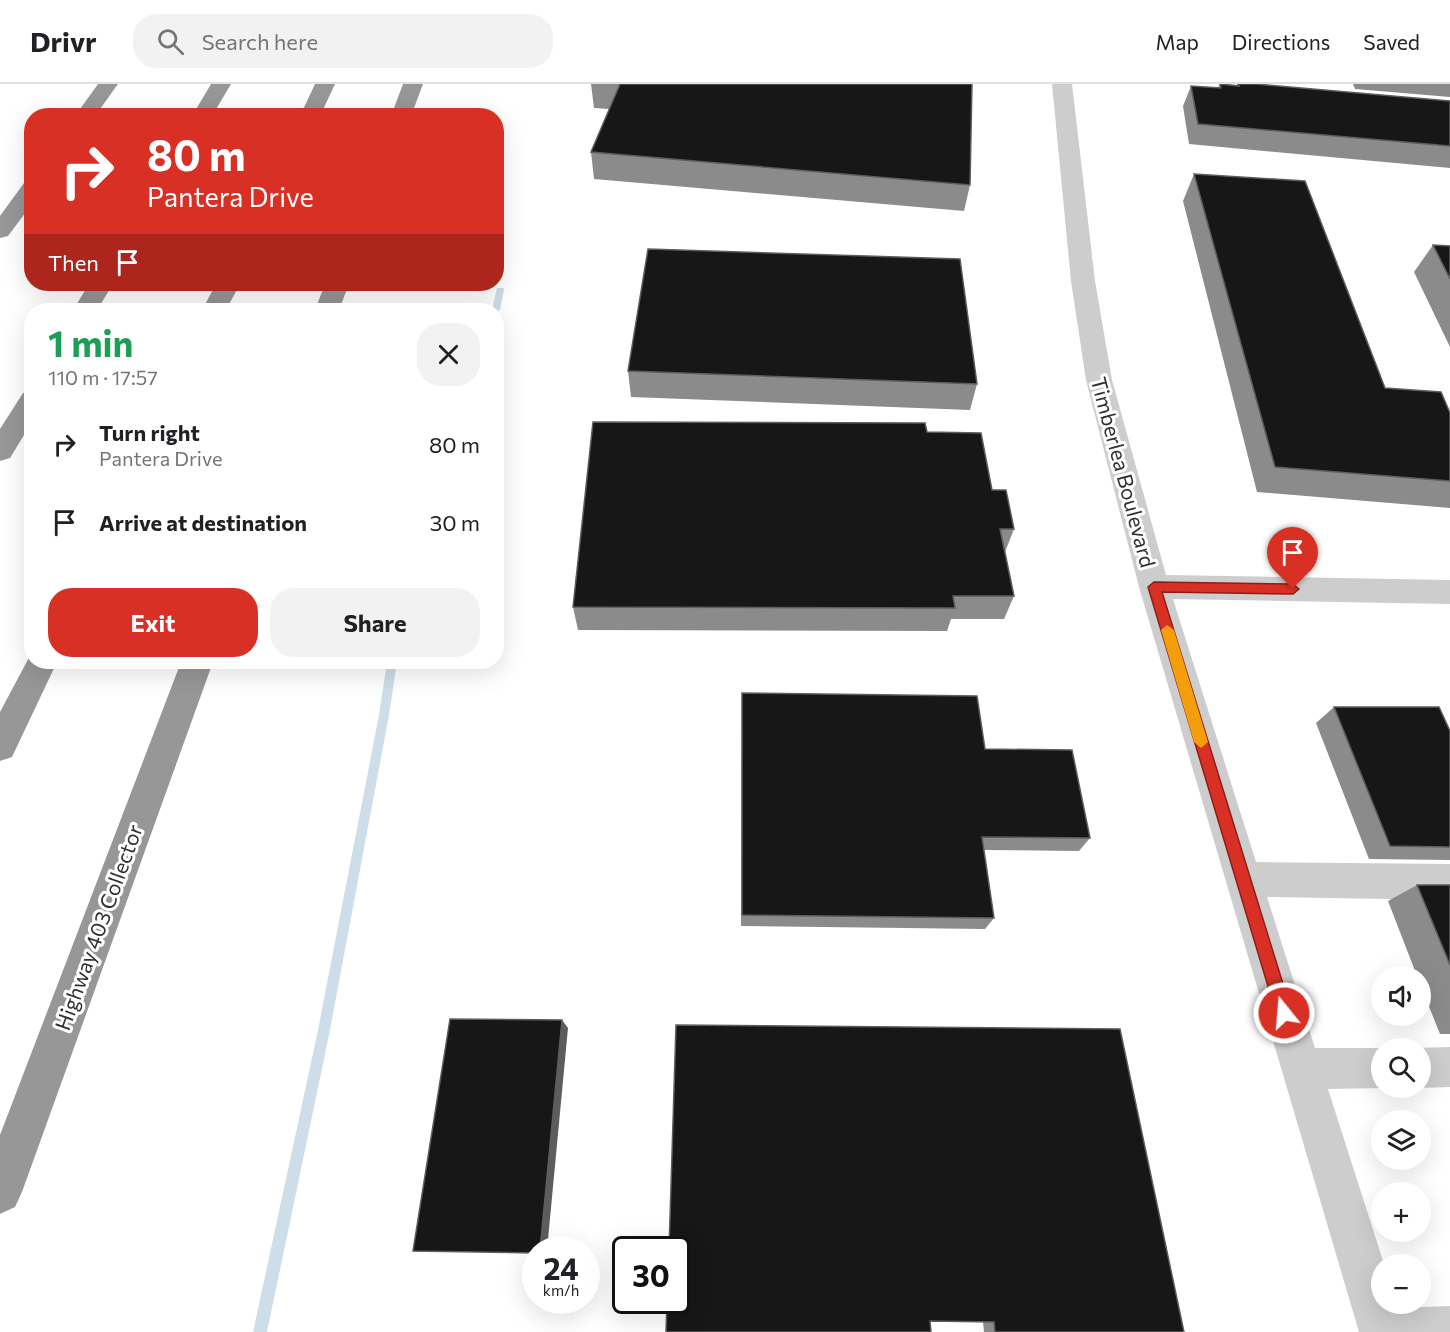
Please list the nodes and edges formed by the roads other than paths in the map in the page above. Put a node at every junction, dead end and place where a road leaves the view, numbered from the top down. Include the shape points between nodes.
1 (108, 84) edge
2 (221, 84) edge
3 (325, 84) edge
4 (413, 84) edge
5 (1062, 84) edge
6 (91, 108) edge
7 (207, 108) edge
8 (314, 108) edge
9 (403, 108) edge
10 (24, 199) edge
11 (0, 231) edge
12 (24, 412) edge
13 (0, 452) edge
14 (1154, 587) junction
15 (1450, 592) edge
16 (38, 669) edge
17 (194, 669) edge
18 (0, 746) edge
19 (1242, 879) junction
20 (1450, 882) edge
21 (1450, 1067) edge
22 (1371, 1068) edge
23 (1431, 1068) edge
24 (1301, 1069) junction
25 (0, 1192) edge
26 (1450, 1329) edge
27 (1382, 1332) edge
28 (1388, 1332) edge

1 - 6 highway
2 - 7 highway
3 - 8 highway
4 - 9 highway
5 - 14 street, Timberlea Boulevard via 1083,281 1099,380
10 - 11 highway
12 - 13 highway
14 - 15 street
14 - 19 street, Timberlea Boulevard
16 - 18 highway
17 - 25 highway, Highway 403 Collector
19 - 20 street
19 - 24 street, Timberlea Boulevard
21 - 23 street
22 - 24 street
24 - 27 street, Timberlea Boulevard
26 - 28 street

